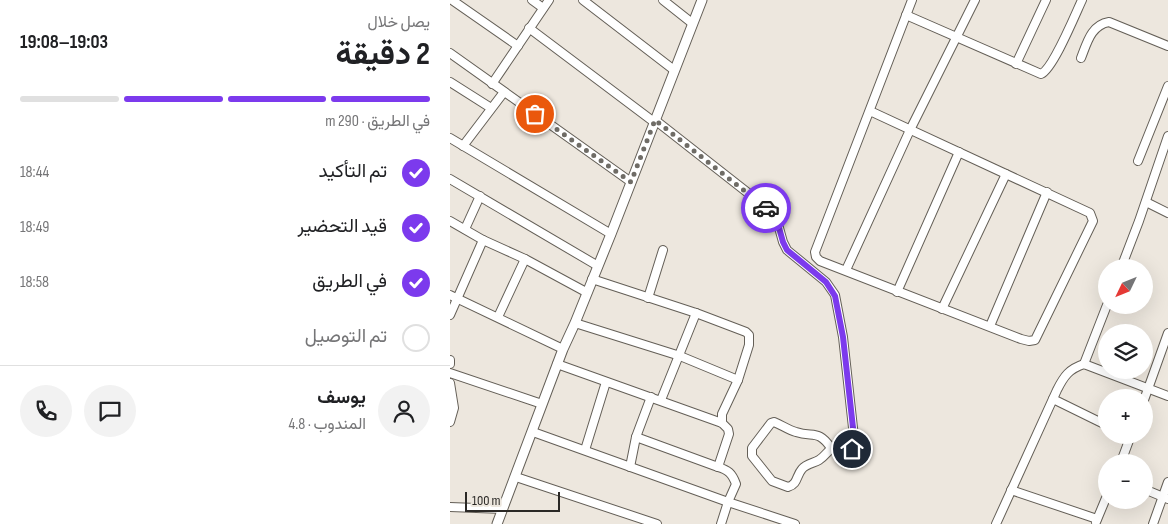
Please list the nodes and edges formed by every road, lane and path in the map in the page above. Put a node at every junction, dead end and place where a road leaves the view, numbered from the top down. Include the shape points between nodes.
1 (452, 0) edge
2 (532, 0) edge
3 (549, 0) edge
4 (583, 0) edge
5 (663, 0) edge
6 (702, 0) edge
7 (912, 0) edge
8 (975, 0) edge
9 (1046, 0) edge
10 (1082, 0) edge
11 (543, 8) junction
12 (906, 15) junction
13 (692, 23) junction
14 (529, 28) junction
15 (956, 37) junction
16 (518, 46) junction
17 (1168, 46) edge
18 (450, 53) edge
19 (1081, 58) dead end
20 (1016, 64) junction
21 (674, 70) junction
22 (450, 82) edge
23 (492, 84) junction
24 (1168, 86) edge
25 (504, 92) junction
26 (492, 108) junction
27 (870, 112) junction
28 (655, 121) junction
29 (910, 130) junction
30 (1168, 136) edge
31 (450, 138) edge
32 (463, 146) junction
33 (960, 152) junction
34 (1138, 161) dead end
35 (1006, 174) junction
36 (450, 179) edge
37 (631, 182) junction
38 (1047, 192) junction
39 (480, 196) junction
40 (1146, 202) junction
41 (1168, 213) edge
42 (450, 221) edge
43 (465, 229) junction
44 (611, 234) junction
45 (483, 240) junction
46 (663, 250) dead end
47 (1124, 259) edge
48 (525, 260) junction
49 (598, 266) junction
50 (846, 270) junction
51 (592, 280) junction
52 (586, 292) junction
53 (897, 292) junction
54 (453, 296) edge
55 (648, 298) junction
56 (942, 309) junction
57 (696, 313) junction
58 (1103, 314) edge
59 (450, 315) edge
60 (498, 317) junction
61 (575, 323) junction
62 (990, 326) junction
63 (1168, 334) edge
64 (563, 349) junction
65 (680, 356) junction
66 (450, 360) edge
67 (450, 364) edge
68 (557, 364) junction
69 (1084, 364) junction
70 (450, 373) edge
71 (738, 380) junction
72 (606, 382) junction
73 (450, 383) edge
74 (1146, 389) edge
75 (1148, 389) edge
76 (1153, 392) edge
77 (650, 396) junction
78 (1168, 396) edge
79 (1053, 399) junction
80 (661, 400) junction
81 (542, 404) junction
82 (1098, 421) edge
83 (450, 422) edge
84 (722, 423) junction
85 (533, 432) junction
86 (636, 437) junction
87 (831, 448) junction
88 (585, 450) junction
89 (630, 467) junction
90 (718, 467) junction
91 (516, 477) junction
92 (1168, 482) edge
93 (1012, 490) junction
94 (1153, 493) edge
95 (1165, 498) edge
96 (728, 502) junction
97 (450, 507) edge
98 (502, 509) junction
99 (1102, 509) edge
100 (1097, 522) edge
101 (497, 524) edge
102 (657, 524) edge
103 (721, 524) edge
104 (795, 524) edge
105 (996, 524) edge
106 (1153, 524) edge

1 - 16 street
2 - 11 street
3 - 11 street
4 - 21 street
5 - 13 street
6 - 13 street
7 - 12 street
8 - 15 street
9 - 20 street
10 - 20 street via 1047,70 1040,74
11 - 14 street
12 - 15 street
12 - 27 street
13 - 21 street
14 - 16 street
14 - 28 street
15 - 20 street
15 - 29 street
16 - 23 street
17 - 19 street via 1109,22 1101,24 1093,32
18 - 23 street
21 - 28 street
22 - 26 street
23 - 25 street
24 - 34 street
25 - 26 street
25 - 37 street
26 - 32 street
27 - 29 street
27 - 50 street via 814,252 820,261
28 - 37 street
28 - 87 street via 776,217 787,250 826,282 835,296 843,337 855,446 849,450 838,446
29 - 33 street
29 - 50 street
30 - 40 street
31 - 32 street
32 - 44 street
33 - 35 street
33 - 53 street
35 - 38 street
35 - 56 street
36 - 39 street
37 - 44 street
38 - 62 street
38 - 62 street via 1086,210 1093,221 1035,340 1021,339
39 - 43 street
39 - 49 street
40 - 41 street
40 - 47 street
42 - 43 street
43 - 45 street
44 - 49 street
45 - 48 street
45 - 54 street
46 - 55 street
48 - 52 street
48 - 60 street
49 - 51 street
50 - 53 street
51 - 52 street
51 - 55 street
52 - 61 street
53 - 56 street
54 - 59 street
54 - 60 street
55 - 57 street
56 - 62 street
57 - 65 street
57 - 71 street via 749,336
58 - 69 street
60 - 64 street
61 - 64 street
61 - 65 street
63 - 75 street
64 - 68 street
65 - 71 street
65 - 80 street
66 - 67 street
68 - 72 street
68 - 81 street
69 - 74 street
69 - 79 street via 1066,373
70 - 81 street
71 - 84 street via 722,414
72 - 77 street
72 - 88 street
73 - 83 street via 454,408
76 - 78 street
77 - 80 street
77 - 86 street
79 - 82 street
79 - 93 street
80 - 84 street
81 - 85 street
84 - 90 street via 729,434
85 - 88 street
85 - 91 street
86 - 89 street
86 - 90 street
87 - 87 street via 822,438 794,432 774,422 752,448 752,456 772,481 788,487 798,480 803,467 822,459
88 - 89 street
89 - 96 street
90 - 96 street via 734,476 736,484
91 - 98 street
91 - 102 street
92 - 95 street
93 - 100 street
93 - 105 street
94 - 95 street
95 - 106 street
96 - 103 street
96 - 104 street
97 - 98 street
98 - 101 street
99 - 100 street

